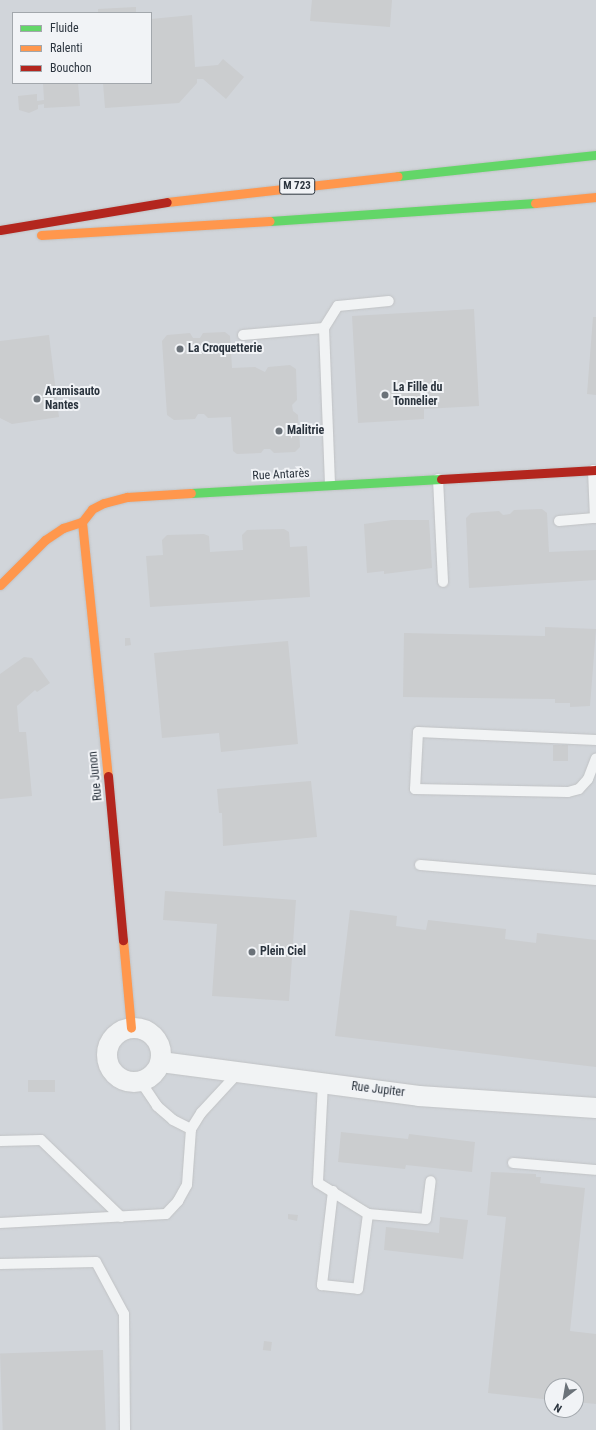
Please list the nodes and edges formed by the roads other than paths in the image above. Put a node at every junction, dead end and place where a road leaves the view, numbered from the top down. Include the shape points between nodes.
1 (596, 155) edge
2 (596, 197) edge
3 (0, 230) edge
4 (0, 236) edge
5 (389, 301) dead end
6 (324, 328) junction
7 (243, 335) dead end
8 (595, 470) edge
9 (438, 478) junction
10 (330, 485) junction
11 (559, 521) dead end
12 (82, 522) junction
13 (443, 582) dead end
14 (0, 585) edge
15 (596, 740) edge
16 (596, 758) edge
17 (420, 865) dead end
18 (596, 880) edge
19 (130, 1028) junction
20 (161, 1062) junction
21 (239, 1072) junction
22 (141, 1082) junction
23 (323, 1083) junction
24 (596, 1108) edge
25 (192, 1128) junction
26 (0, 1142) edge
27 (513, 1163) dead end
28 (596, 1170) edge
29 (431, 1181) dead end
30 (333, 1191) junction
31 (368, 1214) junction
32 (121, 1217) junction
33 (0, 1223) edge
34 (0, 1264) edge
35 (125, 1430) edge

1 - 3 main road, M 723 via 202,196
2 - 4 main road via 461,210
5 - 6 lane via 338,306
6 - 7 lane
6 - 10 lane
8 - 9 main road, Rue Antarès
8 - 11 lane via 596,518
9 - 10 main road, Rue Antarès
9 - 13 lane
10 - 12 main road, Rue Antarès via 127,497 92,509
12 - 14 main road via 63,528 44,540
12 - 19 main road, Rue Junon via 108,773
15 - 16 lane via 418,732 415,789 568,792 579,789 588,778
17 - 18 lane
19 - 20 street via 146,1030 155,1037 160,1045
19 - 22 street via 114,1035 109,1043 108,1063 112,1072 124,1081
20 - 21 street, Rue Jupiter
20 - 22 street via 150,1078
21 - 23 street, Rue Jupiter
21 - 25 lane via 201,1113
22 - 25 lane via 157,1106 173,1120
23 - 24 street, Rue Jupiter via 419,1096
23 - 30 lane via 318,1183
25 - 32 lane via 186,1185 178,1201 166,1214
26 - 32 lane via 41,1140
27 - 28 lane
29 - 31 lane via 426,1219
30 - 31 lane
30 - 31 lane via 322,1285 358,1289
32 - 33 lane
34 - 35 lane via 96,1262 124,1314

